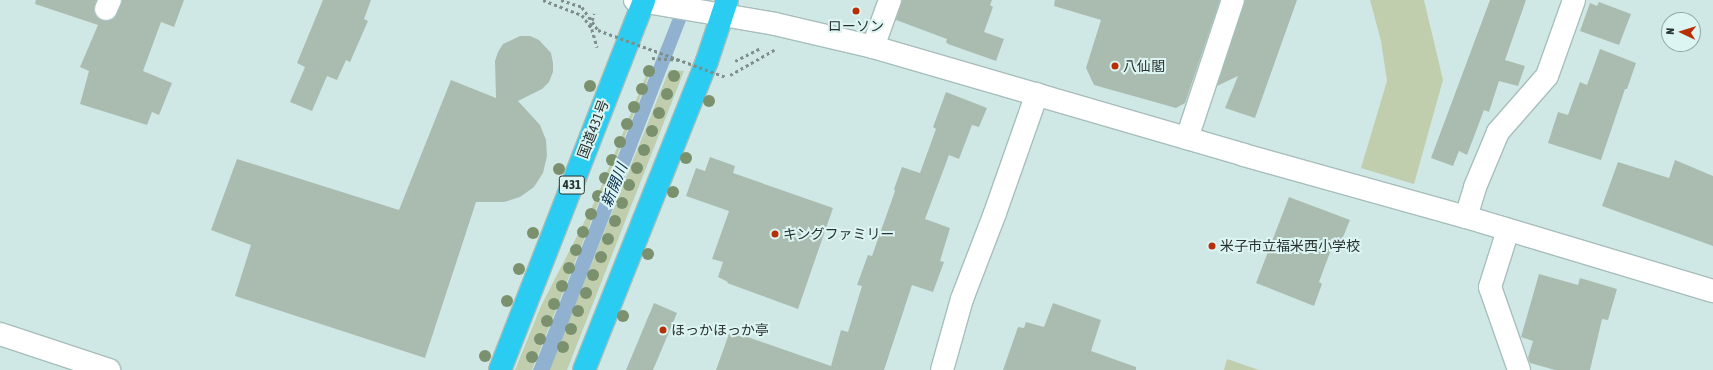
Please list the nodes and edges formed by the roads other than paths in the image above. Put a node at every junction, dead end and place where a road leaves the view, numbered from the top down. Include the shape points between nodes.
1 (890, 0) edge
2 (1233, 0) edge
3 (1574, 0) edge
4 (645, 1) edge
5 (720, 10) edge
6 (873, 47) junction
7 (1037, 94) junction
8 (1187, 138) junction
9 (1466, 217) junction
10 (1508, 230) junction
11 (1713, 291) edge
12 (0, 334) edge
13 (109, 370) edge
14 (500, 370) edge
15 (584, 370) edge
16 (942, 370) edge
17 (1519, 370) edge

1 - 6 street
2 - 8 street
3 - 9 street via 1547,76 1498,132 1475,187
4 - 5 street
4 - 14 highway, 国道431号 / 431
5 - 6 street
5 - 15 highway via 707,61
6 - 7 street
7 - 8 street
7 - 16 street via 962,299
8 - 9 street
9 - 10 street
10 - 11 street
10 - 17 street via 1490,287
12 - 13 street

